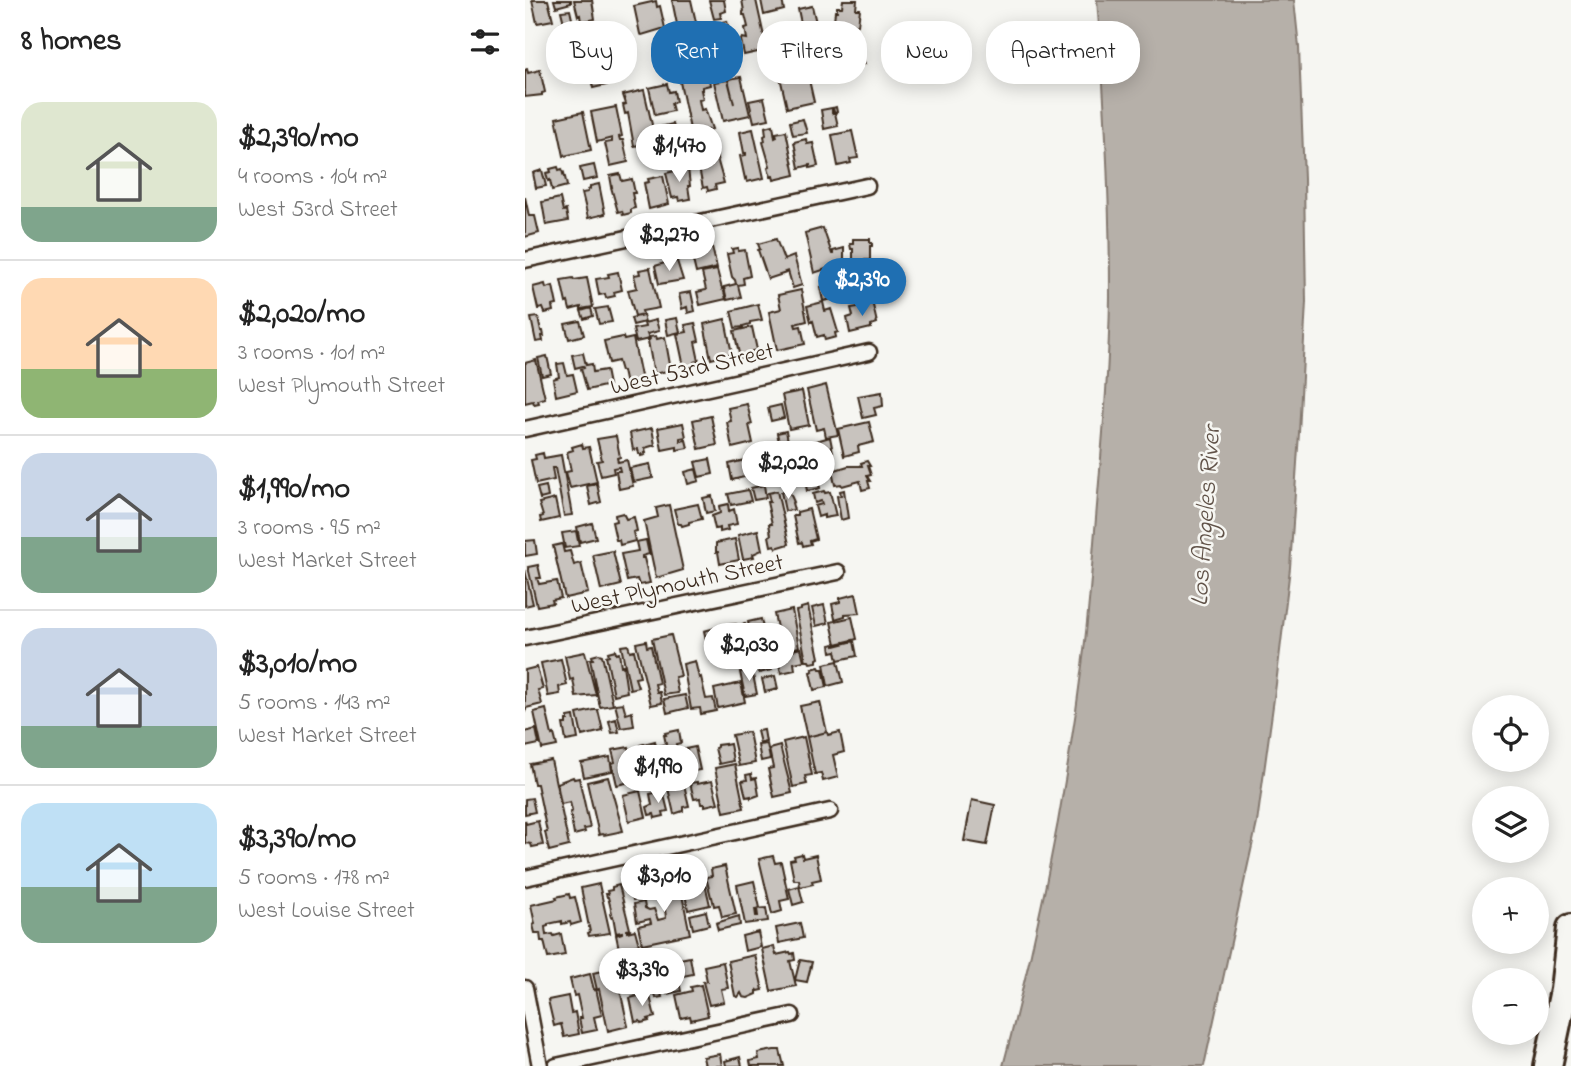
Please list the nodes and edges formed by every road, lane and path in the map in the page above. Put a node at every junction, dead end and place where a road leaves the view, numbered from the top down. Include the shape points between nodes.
1 (867, 186) dead end
2 (525, 260) edge
3 (869, 352) dead end
4 (525, 429) edge
5 (838, 572) dead end
6 (525, 638) edge
7 (830, 811) dead end
8 (525, 878) edge
9 (1571, 928) edge
10 (525, 988) edge
11 (792, 1015) dead end
12 (540, 1066) edge
13 (556, 1066) edge
14 (1548, 1066) edge

1 - 2 street
3 - 4 street, West 53rd Street
5 - 6 street, West Plymouth Street
7 - 8 street
9 - 14 highway
10 - 12 street
11 - 13 street

